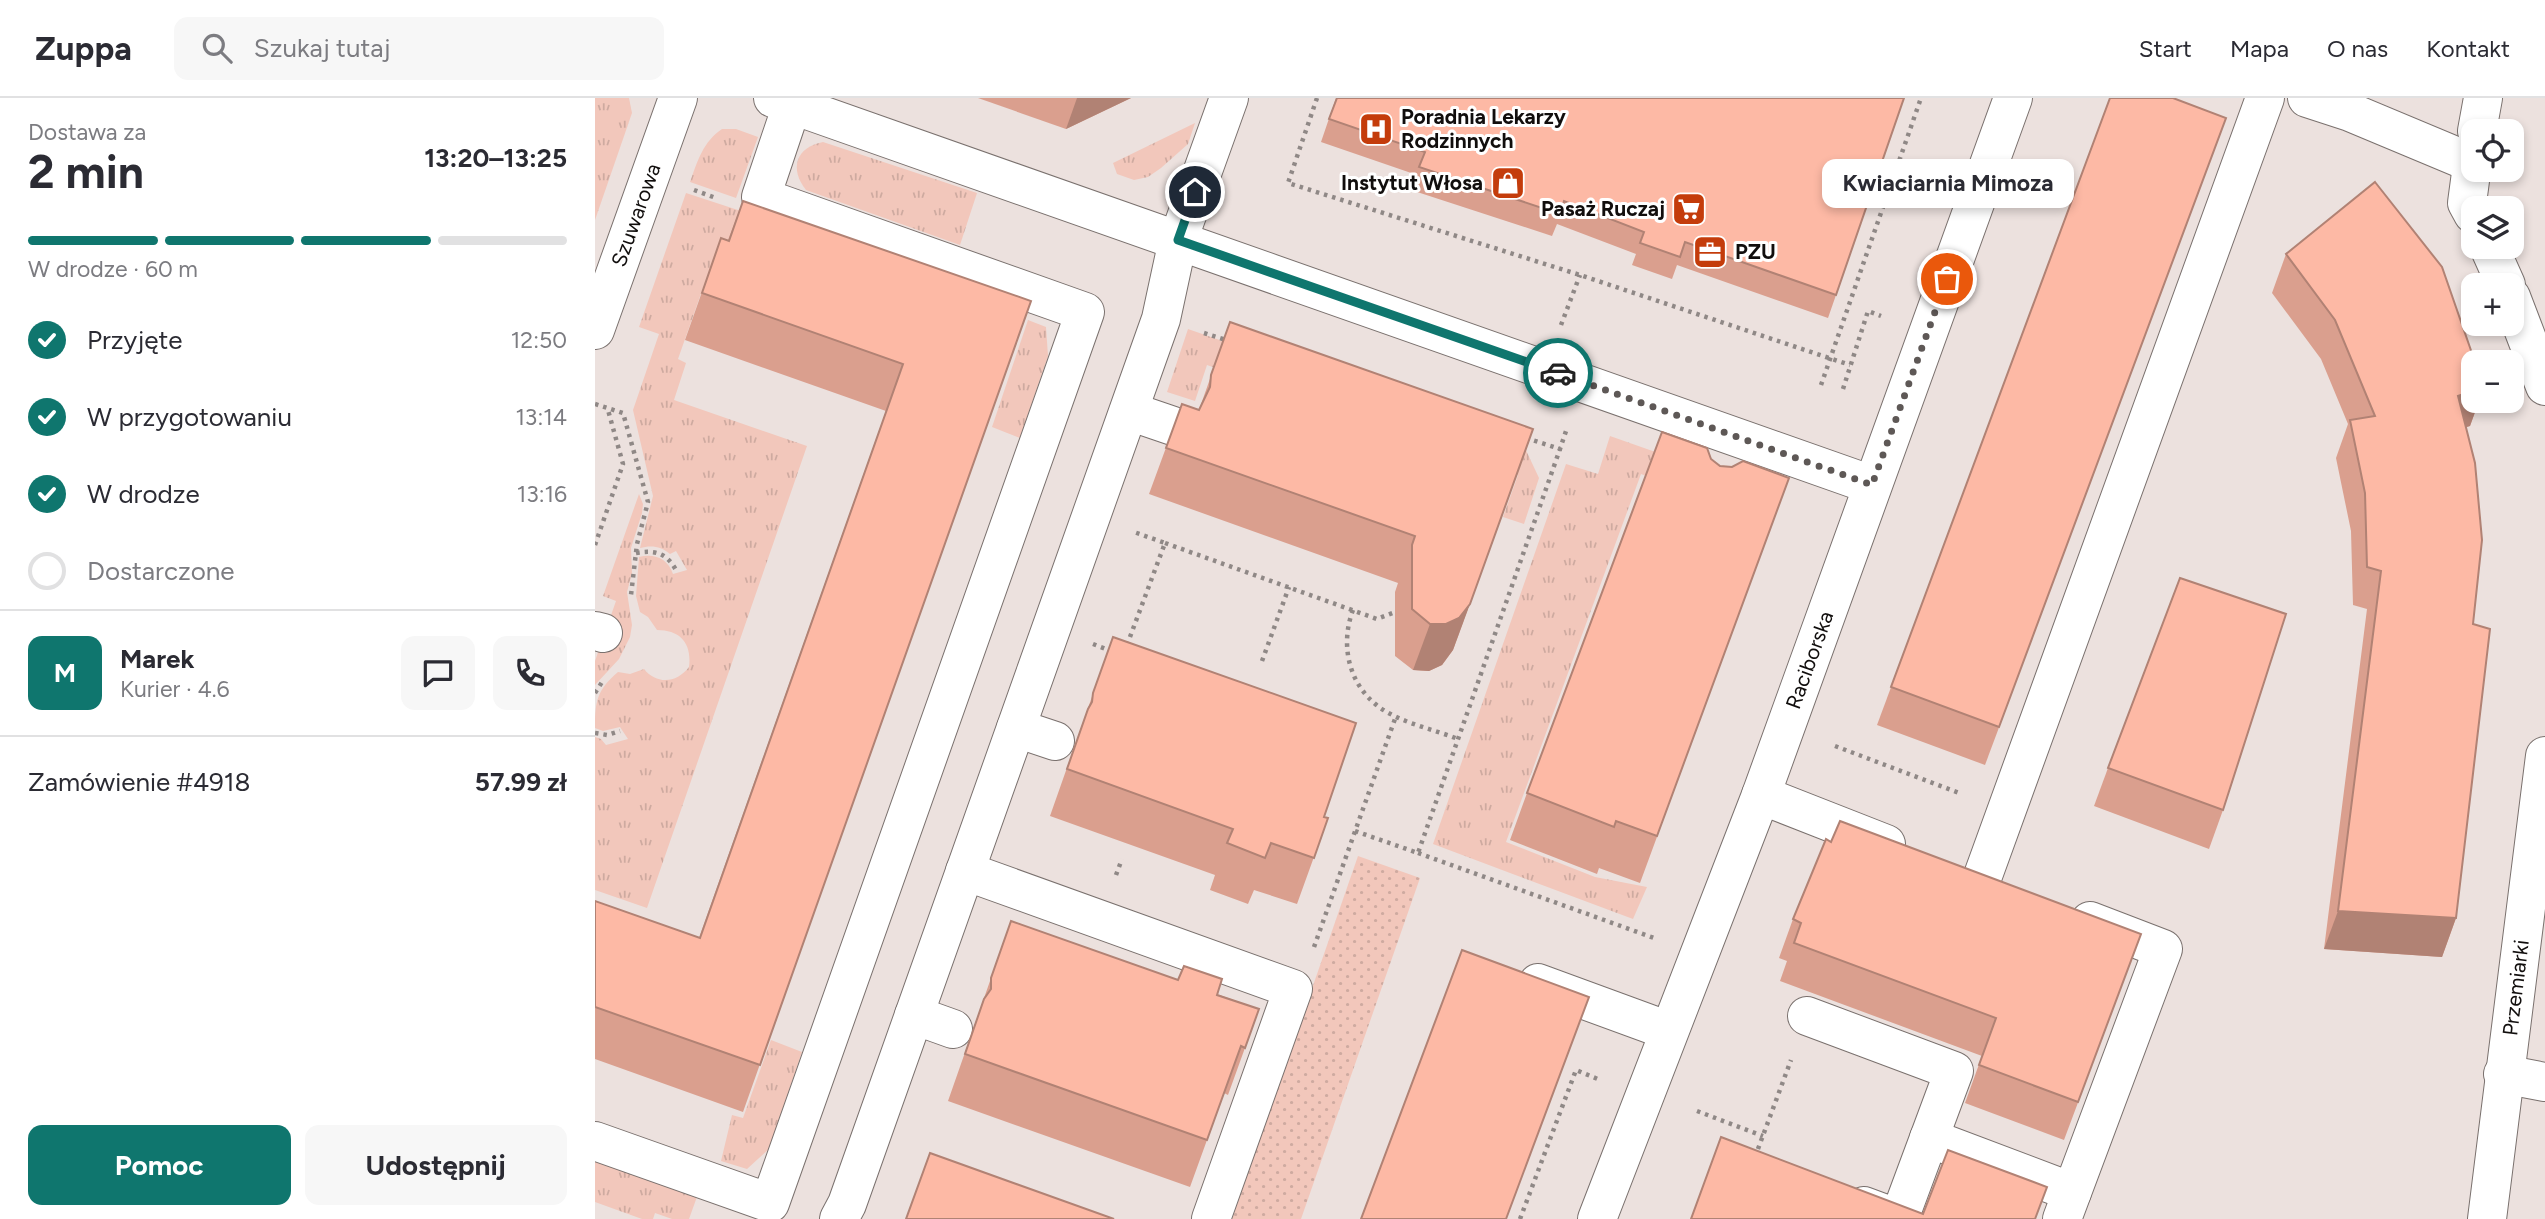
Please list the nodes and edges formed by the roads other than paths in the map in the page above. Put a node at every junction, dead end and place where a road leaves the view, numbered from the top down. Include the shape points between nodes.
1 (678, 98) edge
2 (1229, 98) edge
3 (2013, 98) edge
4 (2265, 98) edge
5 (2307, 98) edge
6 (2483, 98) edge
7 (783, 101) edge
8 (2479, 119) edge
9 (2461, 158) edge
10 (1178, 240) junction
11 (595, 330) edge
12 (2524, 331) edge
13 (2545, 386) edge
14 (1129, 411) junction
15 (1173, 426) edge
16 (1872, 485) junction
17 (1016, 728) junction
18 (1055, 741) dead end
19 (2545, 756) edge
20 (1761, 795) junction
21 (965, 871) junction
22 (2536, 897) edge
23 (2059, 910) edge
24 (1519, 976) edge
25 (914, 1015) junction
26 (1807, 1016) road end
27 (953, 1029) dead end
28 (1669, 1031) junction
29 (2504, 1074) junction
30 (2545, 1082) edge
31 (1929, 1138) junction
32 (595, 1141) edge
33 (1838, 1196) edge
34 (2067, 1205) edge
35 (839, 1219) edge
36 (1211, 1219) edge
37 (1597, 1219) edge
38 (2487, 1219) edge

1 - 11 street, Szuwarowa
2 - 10 street
3 - 16 street, Raciborska
4 - 20 street via 1994,885
5 - 9 street
6 - 8 street
7 - 10 street
7 - 32 street via 761,197 1085,312 770,1203
10 - 14 street via 1161,319
10 - 16 street via 1725,450
12 - 13 street
14 - 15 street
14 - 17 street
16 - 20 street, Raciborska
17 - 18 street
17 - 21 street
19 - 22 street, Przemiarki
20 - 28 street, Raciborska
21 - 25 street
21 - 36 street via 1293,989
22 - 29 street, Przemiarki
23 - 34 street via 2163,948
24 - 28 street
25 - 27 street
25 - 35 street
26 - 31 street via 1954,1071
28 - 37 street, Raciborska
29 - 30 street
29 - 38 street, Przemiarki
31 - 33 street via 1899,1219
31 - 34 street

